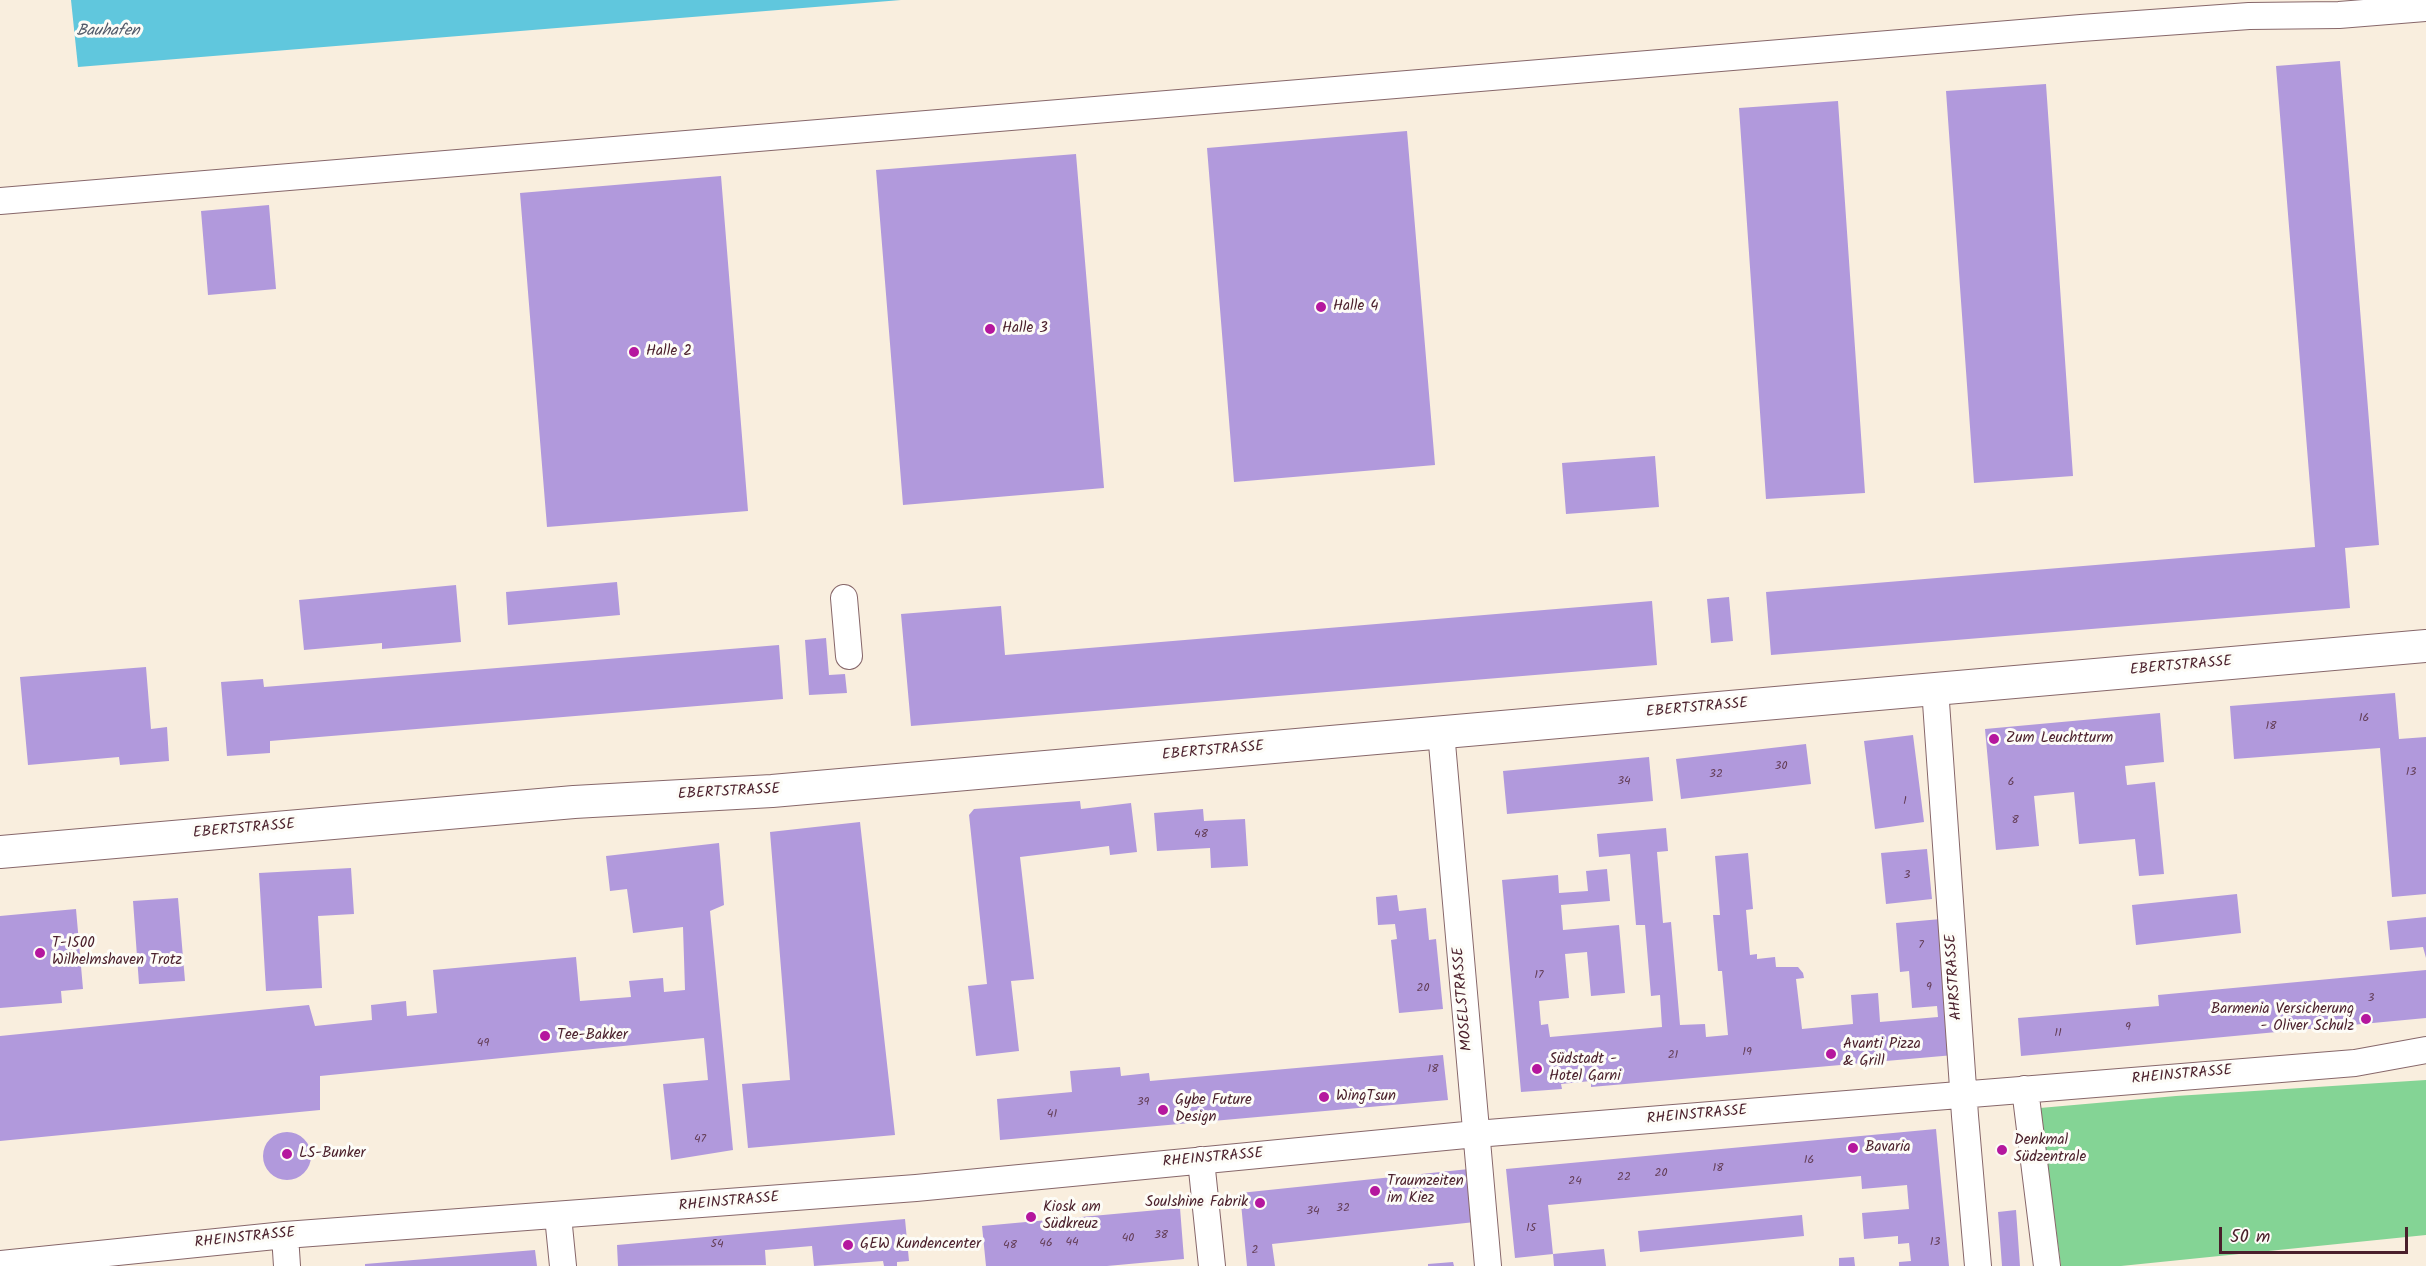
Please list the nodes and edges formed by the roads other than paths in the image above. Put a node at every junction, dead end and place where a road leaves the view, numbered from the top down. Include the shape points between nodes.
1 (2426, 8) edge
2 (0, 201) edge
3 (844, 598) dead end
4 (2426, 646) edge
5 (849, 656) dead end
6 (1935, 688) junction
7 (1440, 732) junction
8 (0, 852) edge
9 (2426, 1050) edge
10 (2025, 1089) junction
11 (1964, 1095) junction
12 (1476, 1134) junction
13 (1201, 1160) junction
14 (558, 1216) junction
15 (285, 1235) junction
16 (0, 1264) edge
17 (27, 1264) edge
18 (287, 1266) edge
19 (562, 1266) edge
20 (1212, 1266) edge
21 (1488, 1266) edge
22 (1978, 1266) edge
23 (2047, 1266) edge

1 - 2 street via 2070,29
3 - 5 street
4 - 6 street, EBERTSTRASSE
6 - 7 street, EBERTSTRASSE
6 - 11 street, AHRSTRASSE
7 - 8 street, EBERTSTRASSE via 772,791 563,803
7 - 12 street, MOSELSTRASSE
9 - 10 street, RHEINSTRASSE via 2355,1063
10 - 11 street, RHEINSTRASSE
10 - 23 street
11 - 12 street, RHEINSTRASSE
11 - 22 street, AHRSTRASSE
12 - 13 street, RHEINSTRASSE
12 - 21 street, MOSELSTRASSE
13 - 14 street, RHEINSTRASSE via 904,1189
13 - 20 street
14 - 15 street, RHEINSTRASSE
14 - 19 street
15 - 17 street, RHEINSTRASSE
15 - 18 street
16 - 17 street, RHEINSTRASSE

